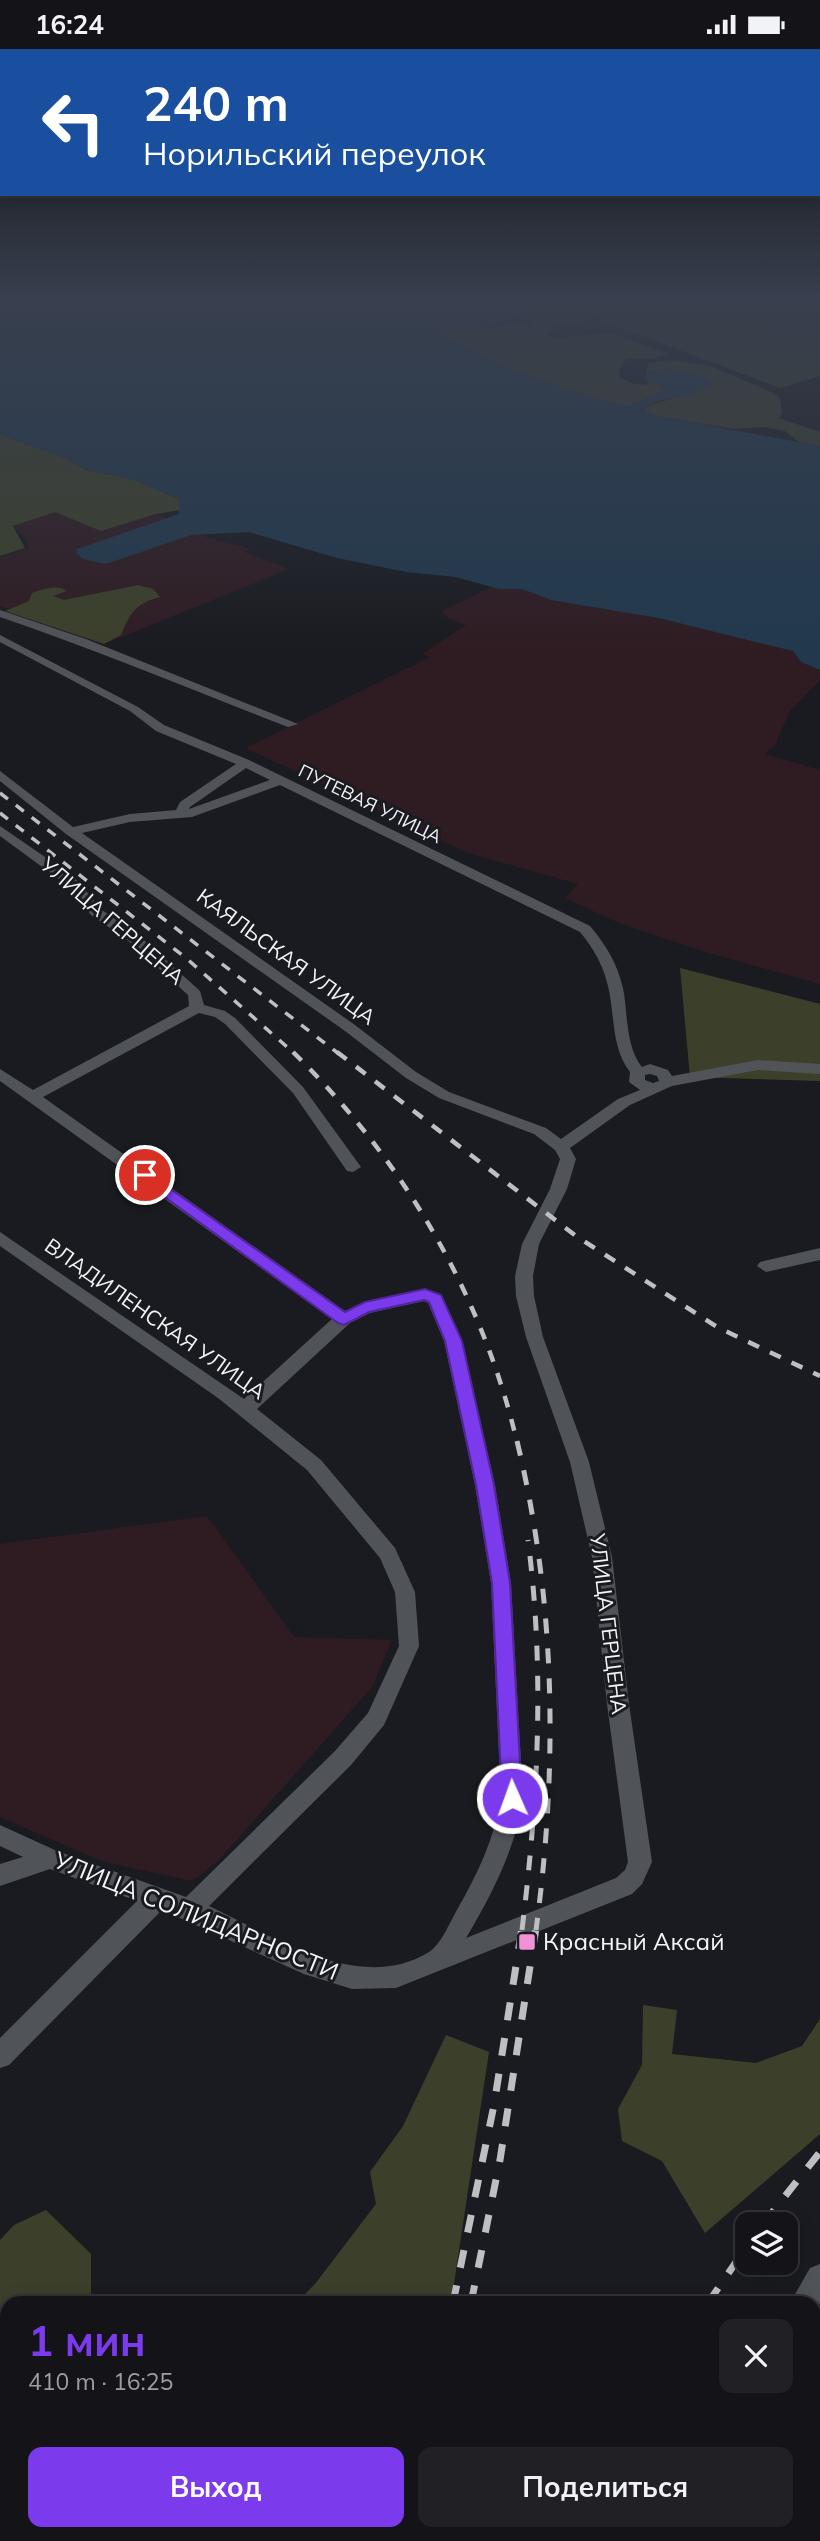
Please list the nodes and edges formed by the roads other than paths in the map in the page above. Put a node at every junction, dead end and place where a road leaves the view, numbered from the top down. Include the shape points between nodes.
1 (0, 613) edge
2 (0, 638) edge
3 (292, 724) dead end
4 (245, 763) junction
5 (0, 775) edge
6 (278, 781) junction
7 (183, 814) junction
8 (0, 830) edge
9 (71, 831) junction
10 (197, 1009) junction
11 (820, 1069) edge
12 (638, 1077) junction
13 (2, 1078) edge
14 (661, 1085) junction
15 (34, 1095) junction
16 (624, 1102) junction
17 (561, 1147) junction
18 (354, 1167) dead end
19 (0, 1238) edge
20 (820, 1254) edge
21 (766, 1266) dead end
22 (344, 1319) junction
23 (246, 1408) junction
24 (0, 1835) edge
25 (50, 1859) junction
26 (0, 1875) edge
27 (159, 1898) junction
28 (190, 1909) junction
29 (441, 1958) junction
30 (0, 2056) edge
31 (820, 2279) edge
32 (809, 2296) edge

1 - 3 street
2 - 4 street, ПУТЕВАЯ УЛИЦА via 134,709 160,728
4 - 6 street, ПУТЕВАЯ УЛИЦА
4 - 7 street via 184,805
5 - 9 street, КАЯЛЬСКАЯ УЛИЦА
6 - 7 street
6 - 12 street, ПУТЕВАЯ УЛИЦА via 584,929 608,957 619,996 626,1056
7 - 9 street via 120,820
8 - 10 street, УЛИЦА ГЕРЦЕНА via 69,880 97,912 130,935 195,994
9 - 17 street, КАЯЛЬСКАЯ УЛИЦА via 411,1075 465,1104 540,1131
10 - 15 street
10 - 18 street, УЛИЦА ГЕРЦЕНА via 220,1014 250,1040 298,1090
11 - 14 street via 758,1065
12 - 14 street
12 - 16 street
13 - 15 street
14 - 16 street
15 - 22 street
16 - 17 street
17 - 29 street, УЛИЦА ГЕРЦЕНА via 568,1159 566,1172 529,1241 524,1293 573,1440 599,1539 640,1862 624,1887
19 - 23 street, ВЛАДИЛЕНСКАЯ УЛИЦА
20 - 21 street
22 - 23 street
22 - 29 street via 365,1308 425,1294 435,1299 453,1341 501,1583 512,1798 509,1827
23 - 28 street, ВЛАДИЛЕНСКАЯ УЛИЦА via 314,1465 388,1554 405,1592 409,1646 376,1719
24 - 25 street, УЛИЦА СОЛИДАРНОСТИ
25 - 26 street
25 - 27 street, УЛИЦА СОЛИДАРНОСТИ
27 - 28 street, УЛИЦА СОЛИДАРНОСТИ
27 - 30 street
28 - 29 street, УЛИЦА СОЛИДАРНОСТИ via 304,1963 352,1978 396,1977
31 - 32 street

